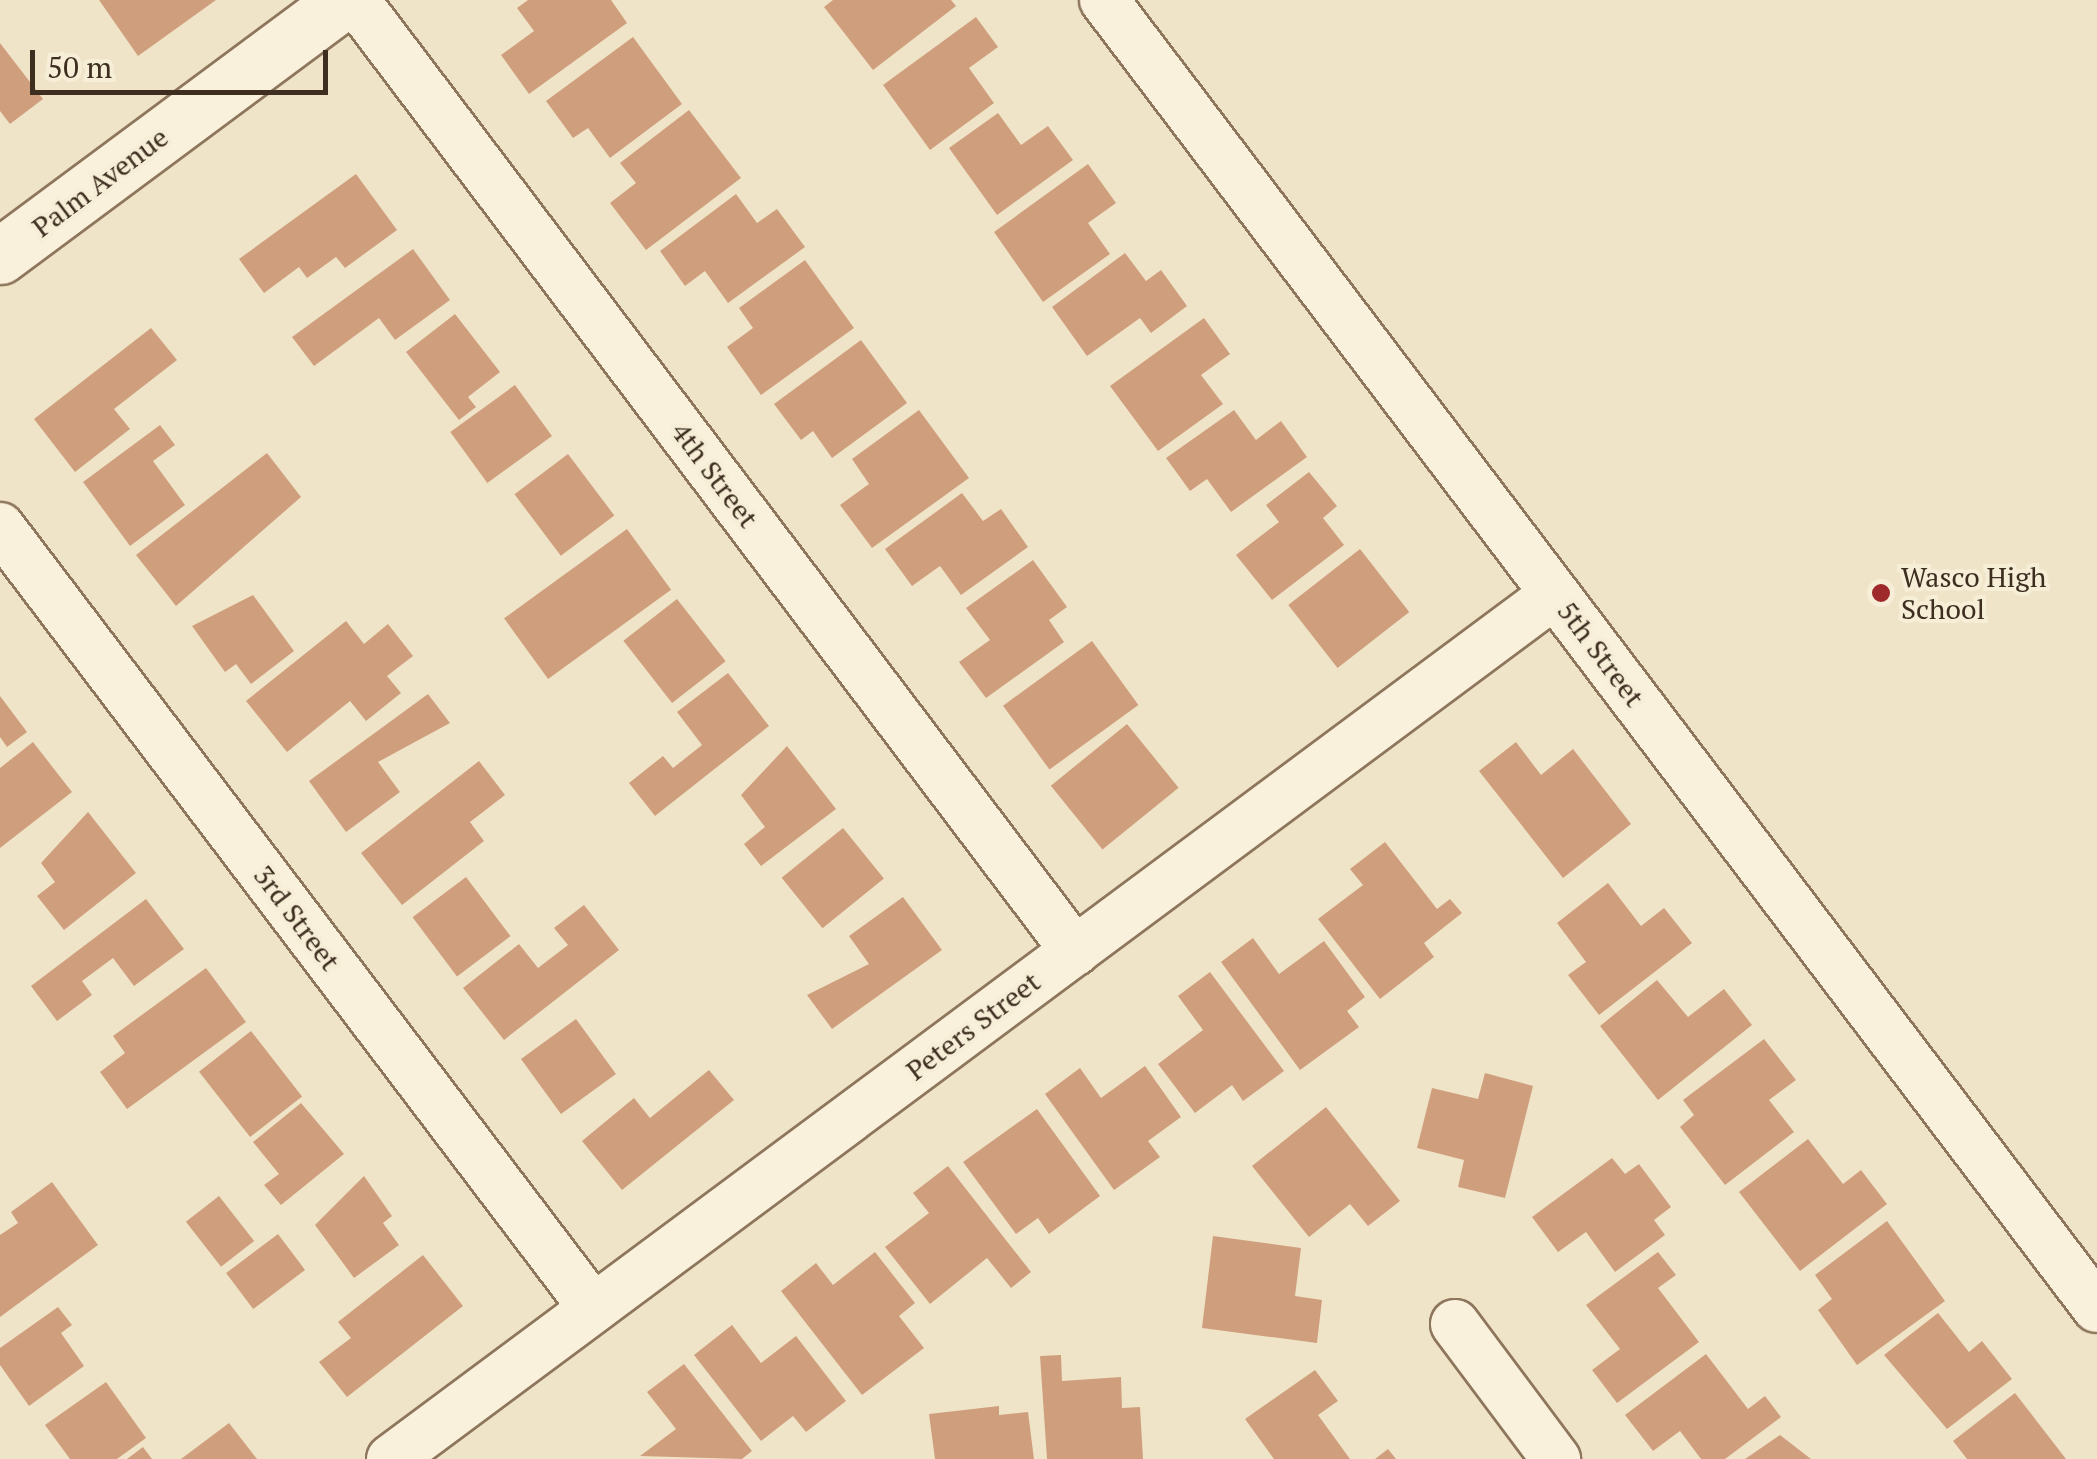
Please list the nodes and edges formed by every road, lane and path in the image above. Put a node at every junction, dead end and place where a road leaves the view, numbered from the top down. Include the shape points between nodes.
1 (346, 0) edge
2 (355, 0) edge
3 (1104, 0) edge
4 (0, 256) edge
5 (0, 527) edge
6 (1555, 594) junction
7 (1075, 951) junction
8 (593, 1308) junction
9 (2097, 1308) edge
10 (1455, 1324) dead end
11 (390, 1459) edge
12 (1556, 1459) edge

1 - 4 main road, Palm Avenue
2 - 7 street, 4th Street
3 - 6 street, 5th Street
5 - 8 street, 3rd Street
6 - 7 street, Peters Street
6 - 9 street, 5th Street
7 - 8 street, Peters Street
8 - 11 street, Peters Street
10 - 12 street

